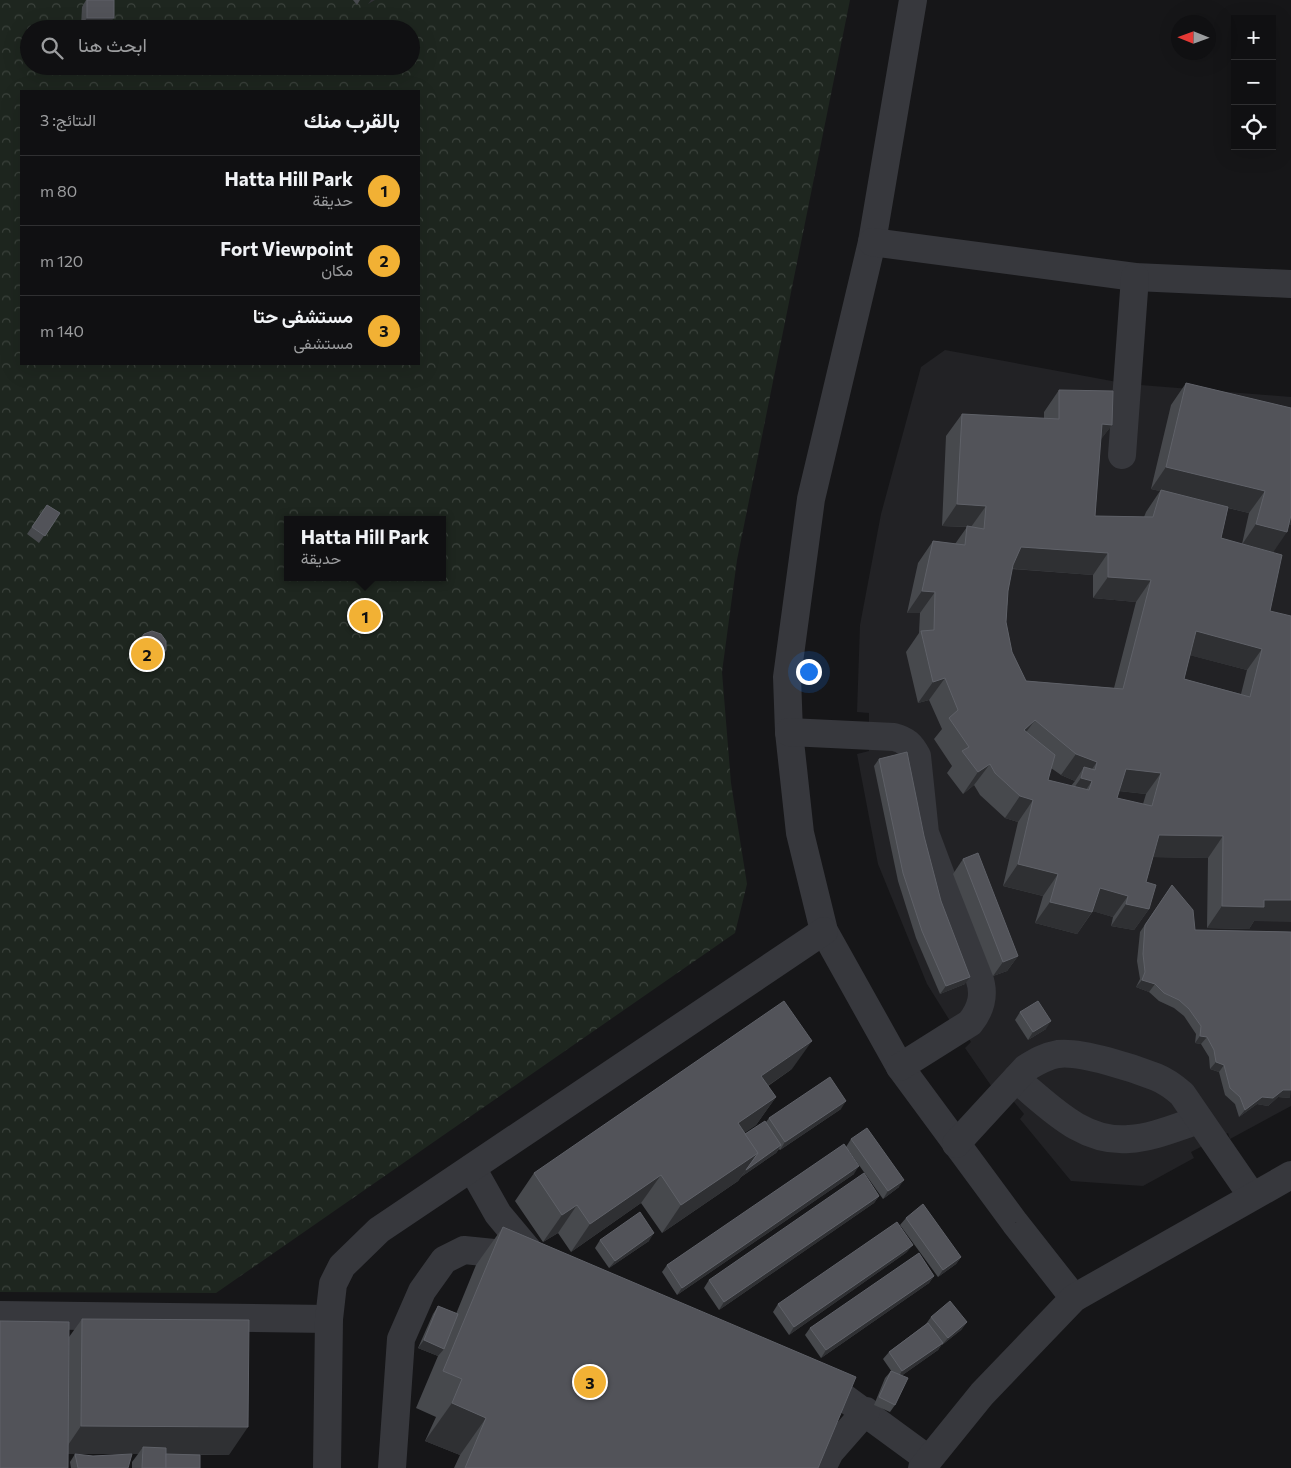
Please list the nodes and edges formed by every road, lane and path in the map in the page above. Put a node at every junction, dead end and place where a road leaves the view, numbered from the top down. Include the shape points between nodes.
1 (913, 0) edge
2 (872, 242) junction
3 (1135, 277) junction
4 (1291, 284) edge
5 (1122, 455) dead end
6 (789, 732) junction
7 (824, 931) junction
8 (900, 1067) junction
9 (1016, 1079) junction
10 (1199, 1120) junction
11 (956, 1144) junction
12 (472, 1168) junction
13 (1291, 1175) edge
14 (1252, 1196) junction
15 (534, 1257) junction
16 (559, 1268) edge
17 (1074, 1298) junction
18 (0, 1315) edge
19 (329, 1319) junction
20 (793, 1367) edge
21 (866, 1412) junction
22 (925, 1463) edge
23 (327, 1468) edge
24 (392, 1468) edge
25 (822, 1468) edge

1 - 2 street
2 - 3 street
2 - 6 street via 811,499 787,677
3 - 4 street
3 - 5 street
6 - 7 street via 800,833
6 - 8 street via 894,737 904,740 917,756 925,833 979,977 983,996 977,1015 970,1023
7 - 8 street
7 - 12 street
8 - 11 street
9 - 10 street via 1073,1125 1100,1137 1143,1137
9 - 10 street via 1040,1059 1057,1054 1075,1054 1156,1077 1182,1094
9 - 11 street
10 - 14 street
11 - 17 street
12 - 15 street via 498,1214
12 - 19 street via 379,1230 357,1250 342,1266 333,1284
13 - 14 street
14 - 17 street
15 - 16 street
15 - 24 street via 464,1250 444,1260 422,1291 401,1339
17 - 22 street via 982,1394
18 - 19 street
19 - 23 street
20 - 21 street via 819,1378
21 - 22 street
21 - 25 street via 830,1452

